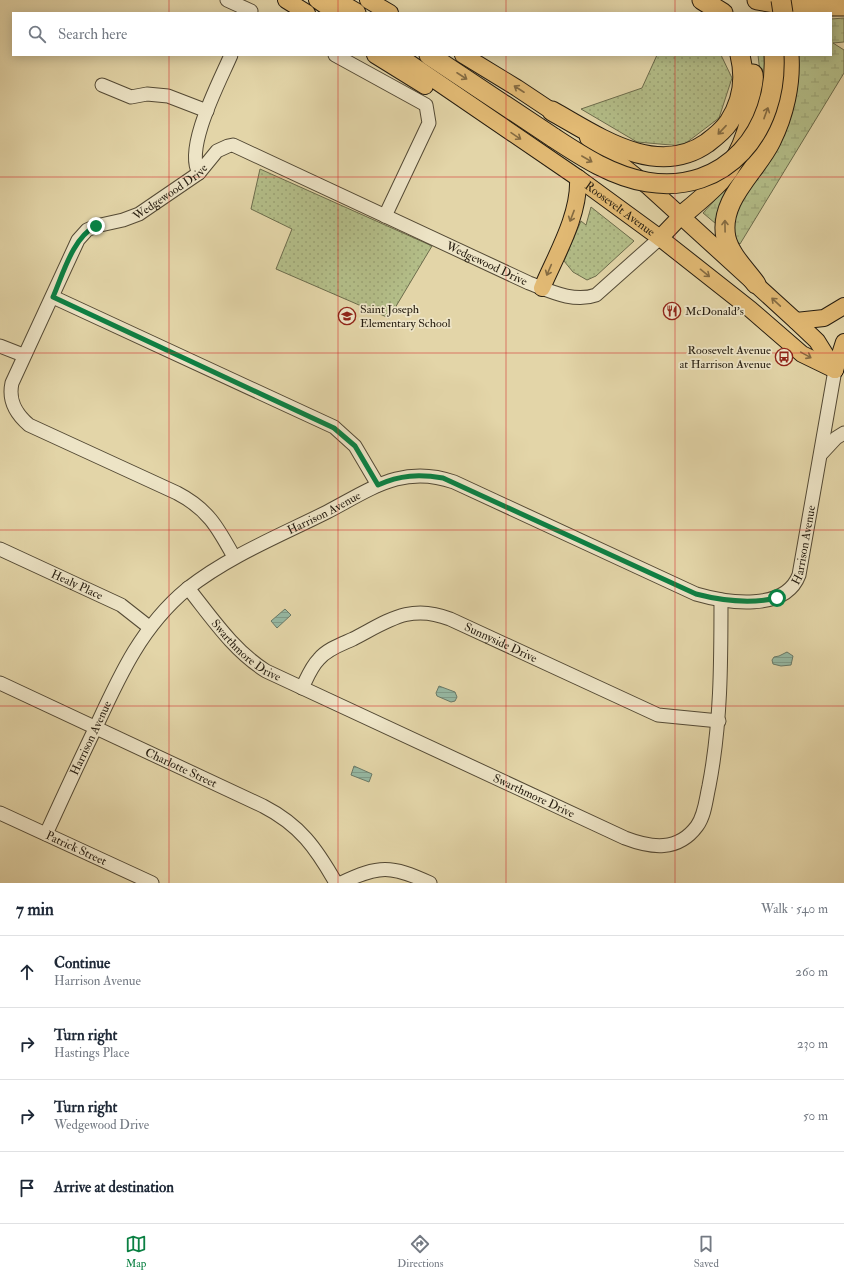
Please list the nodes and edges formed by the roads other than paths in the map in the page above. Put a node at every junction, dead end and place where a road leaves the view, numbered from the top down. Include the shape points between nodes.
1 (227, 0) edge
2 (286, 0) edge
3 (316, 0) edge
4 (334, 0) edge
5 (368, 0) edge
6 (701, 0) edge
7 (757, 0) edge
8 (770, 0) edge
9 (781, 0) edge
10 (844, 6) edge
11 (252, 12) edge
12 (305, 12) edge
13 (334, 12) edge
14 (354, 12) edge
15 (388, 12) edge
16 (712, 12) edge
17 (721, 12) edge
18 (771, 12) edge
19 (783, 12) edge
20 (231, 56) edge
21 (337, 56) edge
22 (377, 56) edge
23 (399, 56) edge
24 (431, 56) edge
25 (465, 56) edge
26 (740, 56) edge
27 (749, 56) edge
28 (774, 56) edge
29 (789, 56) edge
30 (102, 85) dead end
31 (207, 111) junction
32 (552, 111) junction
33 (484, 114) junction
34 (199, 173) junction
35 (578, 178) junction
36 (386, 216) junction
37 (681, 216) junction
38 (660, 238) junction
39 (756, 284) junction
40 (542, 288) junction
41 (53, 297) junction
42 (844, 306) edge
43 (796, 321) junction
44 (844, 342) edge
45 (0, 346) edge
46 (23, 355) junction
47 (840, 375) edge
48 (844, 434) edge
49 (822, 453) junction
50 (378, 485) junction
51 (0, 549) edge
52 (234, 557) junction
53 (188, 588) junction
54 (721, 600) junction
55 (149, 628) junction
56 (0, 683) edge
57 (302, 688) junction
58 (719, 721) junction
59 (95, 728) junction
60 (0, 813) edge
61 (46, 834) junction
62 (152, 883) edge
63 (336, 883) edge
64 (341, 883) edge
65 (430, 883) edge

1 - 11 street
2 - 12 main road
3 - 13 main road
4 - 14 highway
5 - 15 main road
6 - 16 highway
6 - 17 highway
7 - 10 highway via 792,6
8 - 18 highway
9 - 19 highway, bridge
20 - 31 street
21 - 36 street via 426,105 430,123
22 - 33 main road via 447,99
23 - 33 main road, Roosevelt Avenue
24 -> 28 highway, bridge via 593,163 640,180 672,183 708,175 738,156 759,130 769,106
32 -> 25 main road
26 -> 32 highway via 743,84 733,116 720,133 690,153 667,157 642,155 616,146
27 - 37 highway via 754,89 751,114 741,144 729,169
39 -> 29 highway via 730,247 725,222 734,196 763,156 777,127 785,101
30 - 31 street via 130,97 146,94 168,96
31 - 34 street via 194,154 195,167
32 - 37 main road via 619,162
33 -> 35 main road, Roosevelt Avenue
34 - 36 street, Wedgewood Drive via 217,151 233,146
34 - 41 street, Wedgewood Drive via 139,214 87,230 78,240
35 - 38 main road, Roosevelt Avenue
35 -> 40 main road via 576,208
36 - 40 street, Wedgewood Drive
37 - 38 main road
37 - 39 main road
38 - 40 street, Wedgewood Drive via 596,295 574,298
38 -> 47 main road, Roosevelt Avenue via 802,354
43 -> 39 main road
41 - 46 street, Wedgewood Drive
41 - 50 street via 334,428 355,446
42 - 43 main road via 824,318
43 - 47 main road via 817,341
44 - 47 main road
45 - 46 street
46 - 52 street, Wedgewood Drive via 11,389 12,401 20,416 42,431 188,498 213,520
47 - 49 street, Harrison Avenue via 823,433
48 - 49 street via 836,438
49 - 54 street, Harrison Avenue via 801,567 795,584 777,598
50 - 52 street, Harrison Avenue
50 - 54 street, Harrison Avenue via 410,475 443,478 696,594
51 - 55 street, Healy Place via 121,605
52 - 53 street, Harrison Avenue
53 - 55 street, Harrison Avenue
53 - 57 street, Swarthmore Drive via 244,655 266,671
54 - 58 street, Swarthmore Drive
55 - 59 street, Harrison Avenue via 118,679
56 - 59 street, Charlotte Street
57 - 58 street, Sunnyside Drive via 315,664 330,650 396,616 412,612 429,612 450,619 658,715
57 - 58 street, Swarthmore Drive via 625,838 653,847 678,841 691,833 701,819
59 - 61 street, Harrison Avenue
59 - 63 street, Charlotte Street via 284,817 314,847
60 - 61 street, Patrick Street
61 - 62 street, Patrick Street
64 - 65 street via 374,870 388,869 403,871

